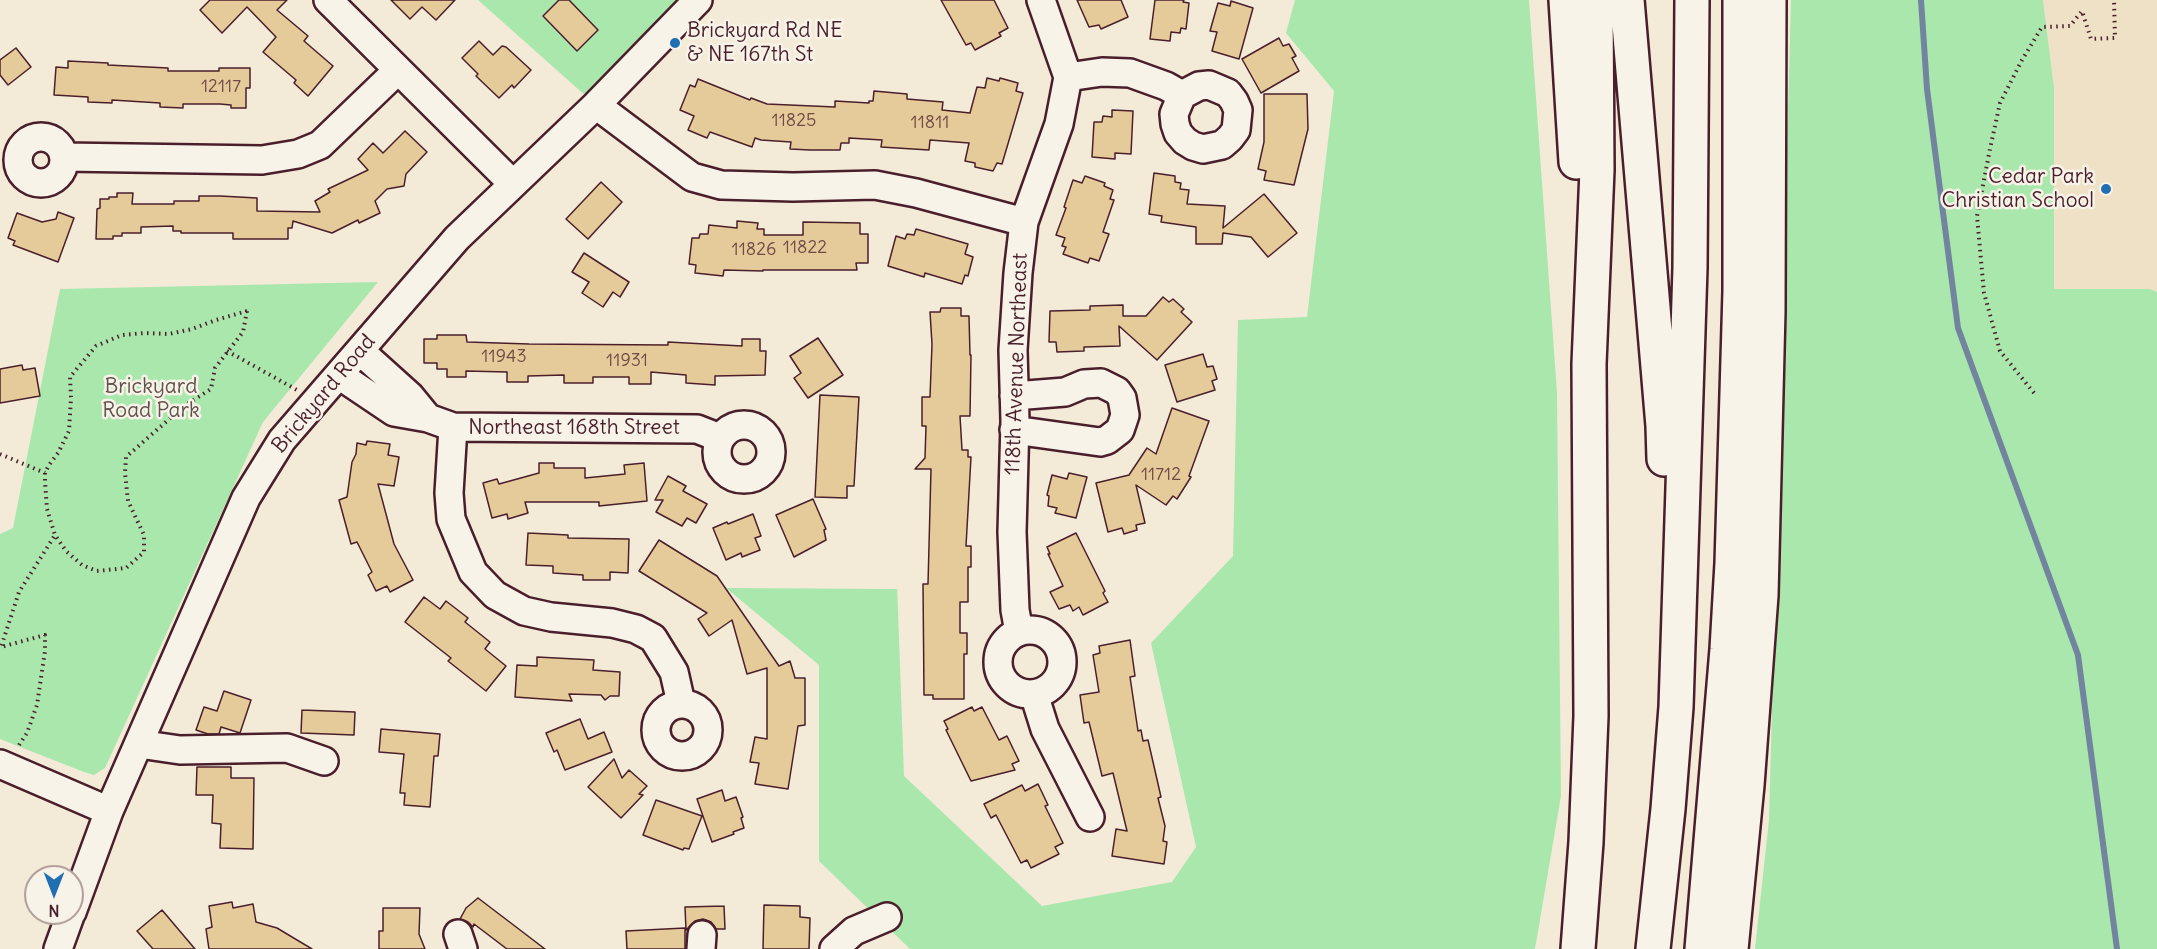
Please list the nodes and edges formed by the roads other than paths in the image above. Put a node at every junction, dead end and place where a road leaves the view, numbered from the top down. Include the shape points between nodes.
1 (328, 0) edge
2 (698, 0) edge
3 (1041, 0) edge
4 (1566, 0) edge
5 (1596, 0) edge
6 (1627, 0) edge
7 (1692, 0) edge
8 (1710, 0) edge
9 (1740, 0) edge
10 (1769, 0) edge
11 (398, 70) junction
12 (1068, 76) junction
13 (1182, 96) dead end
14 (596, 105) junction
15 (64, 157) dead end
16 (513, 184) junction
17 (1024, 222) junction
18 (360, 351) junction
19 (1589, 364) junction
20 (339, 375) junction
21 (1014, 396) junction
22 (428, 418) junction
23 (453, 427) junction
24 (1014, 430) junction
25 (720, 438) dead end
26 (1019, 632) junction
27 (1034, 694) junction
28 (681, 703) dead end
29 (1676, 707) junction
30 (139, 744) junction
31 (9, 755) edge
32 (324, 761) dead end
33 (109, 811) junction
34 (1090, 817) dead end
35 (84, 879) edge
36 (887, 916) dead end
37 (67, 925) edge
38 (58, 949) edge
39 (834, 949) edge
40 (1578, 949) edge
41 (1653, 949) edge
42 (1674, 949) edge
43 (1702, 949) edge
44 (1731, 949) edge

1 - 11 street
2 - 14 street, Brickyard Road
3 - 12 street
4 - 19 highway
5 - 19 highway via 1597,170
6 - 29 highway via 1663,426 1666,546 1661,658
7 - 29 highway via 1690,267
8 - 42 highway via 1708,414 1690,783
9 - 43 highway via 1740,291 1733,541
10 - 44 highway via 1768,311 1761,595
11 - 15 street via 320,145 298,154 262,160
11 - 16 street
12 - 13 street via 1130,73
12 - 17 street, 118th Avenue Northeast via 1059,124
14 - 16 street, Brickyard Road
14 - 17 street via 692,177 722,185 875,185
16 - 18 street, Brickyard Road via 457,238
17 - 21 street, 118th Avenue Northeast via 1014,339
18 - 20 street, Brickyard Road
18 - 22 street via 410,396
19 - 40 highway via 1591,716
20 - 22 street, Northeast 168th Street via 394,412
20 - 30 street, Brickyard Road via 282,440 246,498
21 - 24 street, 118th Avenue Northeast
21 - 24 street via 1065,392 1084,384 1101,383 1122,398 1125,415 1120,430 1100,442
22 - 23 street, Northeast 168th Street
23 - 25 street, Northeast 168th Street via 697,429
23 - 28 street via 451,519 473,572 495,595 525,611 612,623 653,638 674,672
24 - 26 street, 118th Avenue Northeast via 1012,532
26 - 27 street via 1000,651 998,669 1014,690
26 - 27 street via 1046,634 1061,656 1056,682
27 - 34 street via 1045,729
29 - 41 highway
30 - 32 street via 180,750 287,748
30 - 33 street, Brickyard Road
31 - 33 street
33 - 35 street, Brickyard Road
36 - 39 street via 854,931
37 - 38 street, Brickyard Road

